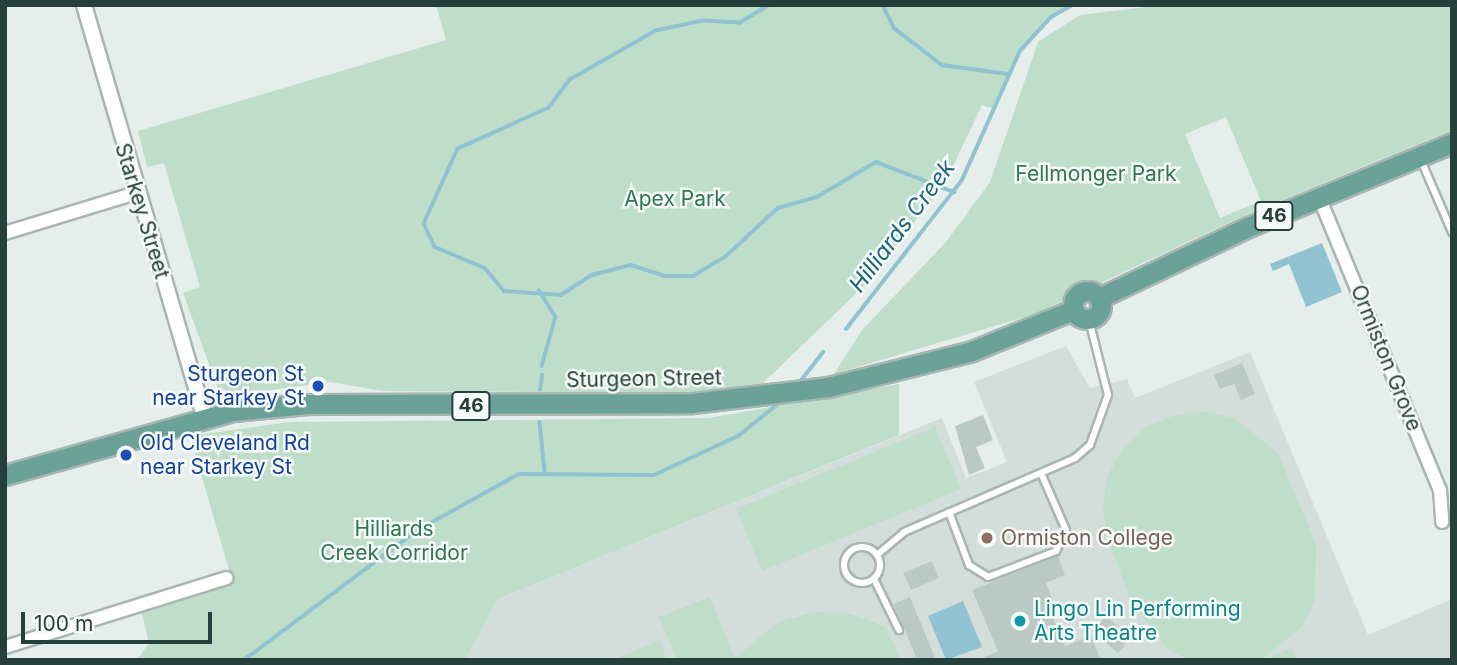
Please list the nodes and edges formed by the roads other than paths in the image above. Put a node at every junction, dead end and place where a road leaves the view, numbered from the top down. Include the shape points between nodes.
1 (84, 5) edge
2 (1452, 143) edge
3 (1420, 156) junction
4 (136, 193) junction
5 (1319, 197) junction
6 (1452, 232) edge
7 (5, 233) edge
8 (1081, 315) junction
9 (204, 416) junction
10 (1041, 473) junction
11 (5, 475) edge
12 (949, 512) junction
13 (1442, 522) dead end
14 (877, 555) junction
15 (227, 578) dead end
16 (874, 579) junction
17 (899, 630) dead end
18 (5, 647) edge

1 - 4 street, Starkey Street
2 - 3 main road, 46
3 - 5 main road, 46
3 - 6 lane
4 - 7 street
4 - 9 street, Starkey Street
5 - 8 main road, 46 via 1099,298 1100,311
5 - 13 street, Ormiston Grove via 1440,489
8 - 9 main road, Sturgeon Street / 46 via 971,351 828,387 739,399 308,404
8 - 10 lane via 1107,383 1104,417 1090,446
9 - 11 main road, 46
10 - 12 lane
10 - 12 lane via 1066,530 1056,551 988,577 970,565
12 - 14 lane via 883,543
14 - 16 lane
14 - 16 lane via 854,549 844,563 851,580
15 - 18 street
16 - 17 lane

